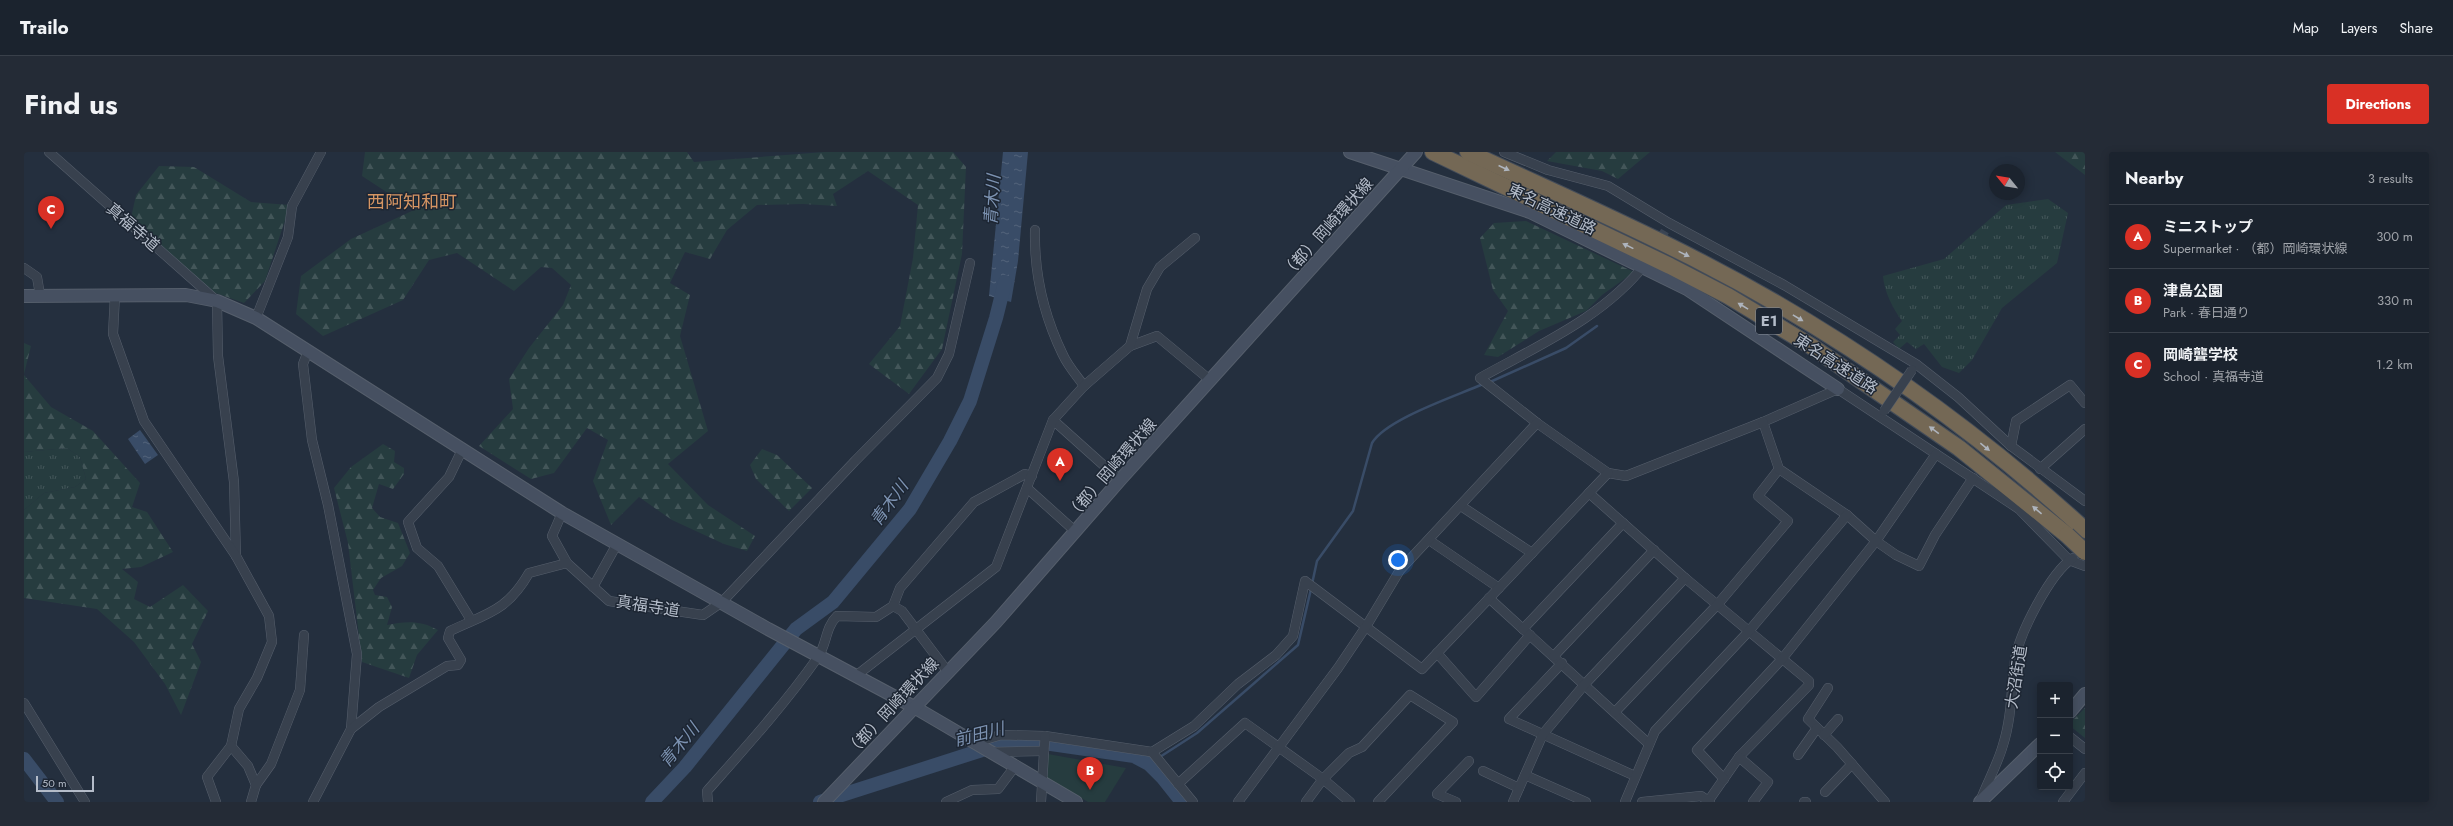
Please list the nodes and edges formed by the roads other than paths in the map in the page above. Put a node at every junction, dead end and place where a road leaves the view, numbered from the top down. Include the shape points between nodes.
1 (49, 152) edge
2 (321, 152) edge
3 (1350, 152) edge
4 (1416, 152) edge
5 (1468, 152) edge
6 (1504, 152) edge
7 (1437, 153) edge
8 (1399, 170) junction
9 (1035, 230) dead end
10 (1195, 238) dead end
11 (970, 264) dead end
12 (1644, 265) junction
13 (24, 268) edge
14 (40, 295) junction
15 (114, 295) junction
16 (24, 296) edge
17 (217, 301) junction
18 (256, 318) junction
19 (1130, 346) junction
20 (308, 351) junction
21 (1914, 367) junction
22 (1210, 380) junction
23 (1084, 386) junction
24 (1838, 389) junction
25 (2085, 403) edge
26 (1882, 414) junction
27 (1053, 420) junction
28 (1763, 422) junction
29 (1537, 423) junction
30 (2085, 429) edge
31 (2011, 446) junction
32 (462, 450) junction
33 (1936, 454) junction
34 (1779, 469) junction
35 (2040, 469) junction
36 (1608, 473) junction
37 (1032, 476) junction
38 (1973, 478) junction
39 (1120, 480) junction
40 (1027, 488) junction
41 (1589, 493) junction
42 (2085, 501) edge
43 (1461, 506) junction
44 (562, 513) junction
45 (1847, 514) junction
46 (1623, 523) junction
47 (2082, 527) edge
48 (1076, 532) junction
49 (1429, 540) junction
50 (1876, 541) junction
51 (617, 544) junction
52 (1654, 550) junction
53 (2085, 551) edge
54 (1532, 553) junction
55 (236, 556) junction
56 (2069, 560) junction
57 (567, 563) junction
58 (2085, 566) edge
59 (1685, 578) junction
60 (593, 587) junction
61 (1499, 588) junction
62 (1489, 598) junction
63 (722, 602) junction
64 (1718, 604) junction
65 (893, 606) junction
66 (472, 620) junction
67 (1367, 625) junction
68 (917, 628) junction
69 (1749, 630) junction
70 (1527, 632) junction
71 (304, 635) dead end
72 (1437, 653) junction
73 (818, 655) junction
74 (1554, 656) junction
75 (1782, 659) junction
76 (1562, 663) junction
77 (948, 672) junction
78 (857, 675) junction
79 (1585, 684) junction
80 (1828, 688) dead end
81 (2085, 694) edge
82 (25, 705) edge
83 (914, 707) junction
84 (2073, 708) edge
85 (1614, 712) junction
86 (1838, 719) dead end
87 (1816, 728) junction
88 (351, 729) junction
89 (1543, 734) junction
90 (1824, 735) junction
91 (1045, 736) junction
92 (2073, 740) edge
93 (977, 742) junction
94 (1649, 744) junction
95 (231, 746) junction
96 (2037, 747) edge
97 (1280, 748) junction
98 (2085, 749) edge
99 (1044, 751) junction
100 (994, 752) junction
101 (1152, 752) junction
102 (1798, 755) dead end
103 (1739, 757) junction
104 (1469, 761) dead end
105 (1852, 764) junction
106 (1016, 765) junction
107 (1483, 772) dead end
108 (2085, 773) edge
109 (1525, 775) junction
110 (1635, 776) junction
111 (1323, 779) junction
112 (1724, 779) junction
113 (1042, 782) junction
114 (1178, 784) junction
115 (256, 785) junction
116 (1519, 788) junction
117 (1825, 792) dead end
118 (1710, 801) edge
119 (1882, 801) edge
120 (85, 802) edge
121 (216, 802) edge
122 (251, 802) edge
123 (313, 802) edge
124 (708, 802) edge
125 (824, 802) edge
126 (946, 802) edge
127 (1041, 802) edge
128 (1076, 802) edge
129 (1193, 802) edge
130 (1238, 802) edge
131 (1306, 802) edge
132 (1350, 802) edge
133 (1378, 802) edge
134 (1456, 802) edge
135 (1513, 802) edge
136 (1586, 802) edge
137 (1625, 802) edge
138 (1642, 802) edge
139 (1753, 802) edge
140 (1980, 802) edge
141 (2063, 802) edge

1 - 17 street, 真福寺道
2 - 18 street via 292,206 288,237
3 - 8 street
4 - 8 street, （都）岡崎環状線
5 -> 47 highway, 東名高速道路 / E1 via 1694,259 1838,342 1969,434
6 - 21 street via 1548,170 1608,186 1667,227 1784,285
53 -> 7 highway, 東名高速道路 / E1, bridge via 1959,448 1811,346 1728,296 1670,266
8 - 12 street via 1530,212
8 - 22 street, （都）岡崎環状線
9 - 23 street via 1034,250 1043,307 1064,357
10 - 19 street via 1160,267 1147,289
11 - 63 street, 真福寺道 via 949,354 938,378 855,461
12 - 24 street via 1687,289
12 - 29 street via 1632,281 1573,327 1480,378
13 - 14 street via 37,276
14 - 15 street
14 - 16 street
15 - 17 street via 186,295
15 - 55 street via 113,334 144,422
17 - 18 street
17 - 55 street via 218,356 234,482
18 - 20 street
19 - 22 street via 1157,336
19 - 23 street
20 - 32 street
20 - 88 street via 303,364 312,440 328,505 357,654
21 - 26 street, bridge
21 - 31 street via 1958,397
22 - 39 street, （都）岡崎環状線
23 - 27 street
24 - 26 street
24 - 28 street
25 - 31 street via 2070,385 2016,421
26 - 33 street
27 - 37 street
27 - 39 street
28 - 34 street
28 - 36 street via 1626,476
29 - 36 street
29 - 43 street
30 - 35 street
31 - 35 street
32 - 44 street
32 - 66 street via 449,477 408,522 417,548 438,566
33 - 38 street
33 - 50 street
34 - 45 street
34 - 64 street via 1758,496 1788,521
35 - 42 street
36 - 41 street
37 - 40 street
37 - 65 street via 1025,474 974,502 900,588
38 - 50 street via 1935,534 1919,566 1896,555
38 - 56 street via 2019,509
39 - 48 street, （都）岡崎環状線
40 - 48 street
40 - 68 street via 996,567
41 - 46 street
41 - 54 street
43 - 49 street
43 - 54 street
44 - 51 street
44 - 57 street, 真福寺道 via 552,536
45 - 50 street
45 - 69 street
46 - 52 street
46 - 70 street
48 - 77 street, （都）岡崎環状線
49 - 61 street
49 - 67 street via 1400,570
50 - 75 street
51 - 60 street
51 - 63 street
52 - 59 street
52 - 74 street
53 - 56 street, 大沼街道
54 - 61 street
55 - 95 street via 269,616 272,642 257,678 239,709
56 - 58 street
56 - 140 street, 大沼街道 via 2050,584 2025,628 2015,659 2012,704 2003,745
57 - 60 street, 真福寺道
57 - 66 street via 529,573 518,592 497,610
59 - 64 street
59 - 79 street
60 - 63 street, 真福寺道 via 609,601 703,615
61 - 62 street
62 - 70 street
62 - 72 street
63 - 73 street
64 - 69 street
64 - 85 street
65 - 68 street via 902,611
65 - 73 street via 876,617 837,616 830,623
66 - 88 street via 450,630 448,638 461,660 458,665 447,666 379,707
67 - 72 street via 1422,669
67 - 97 street
67 - 101 street via 1305,581 1293,636 1276,655 1238,684 1194,726
68 - 77 street
68 - 78 street
69 - 75 street
69 - 94 street via 1656,731
70 - 72 street via 1476,698
70 - 74 street
71 - 115 street via 300,690 271,764
73 - 78 street
73 - 124 street via 756,735 707,791
74 - 76 street
75 - 103 street via 1809,681 1809,685
75 - 112 street via 1697,750
76 - 79 street
76 - 89 street via 1509,719
77 - 83 street, （都）岡崎環状線
78 - 83 street
79 - 85 street
79 - 89 street
80 - 87 street via 1808,719
81 - 84 street
82 - 120 street
83 - 93 street
83 - 125 street, （都）岡崎環状線
85 - 94 street
86 - 90 street
87 - 90 street
87 - 102 street
88 - 123 street
89 - 109 street
89 - 110 street
90 - 105 street
91 - 93 street via 1001,735
91 - 99 street
91 - 101 street
92 - 98 street
93 - 100 street
94 - 110 street
95 - 115 street via 248,766
95 - 121 street via 207,777
96 - 140 street
97 - 111 street
97 - 114 street via 1245,723
97 - 130 street
99 - 100 street
99 - 113 street
100 - 106 street
101 - 114 street
103 - 112 street
103 - 139 street via 1768,782
104 - 134 street via 1438,794
105 - 117 street
105 - 119 street
106 - 113 street
106 - 126 street via 998,789 972,790
107 - 116 street
108 - 141 street
109 - 116 street
109 - 136 street
110 - 137 street
111 - 131 street
111 - 132 street
111 - 133 street via 1349,753 1362,747 1410,695 1453,722
112 - 118 street
113 - 127 street
113 - 128 street
114 - 129 street
115 - 122 street
116 - 135 street
118 - 138 street via 1701,796

